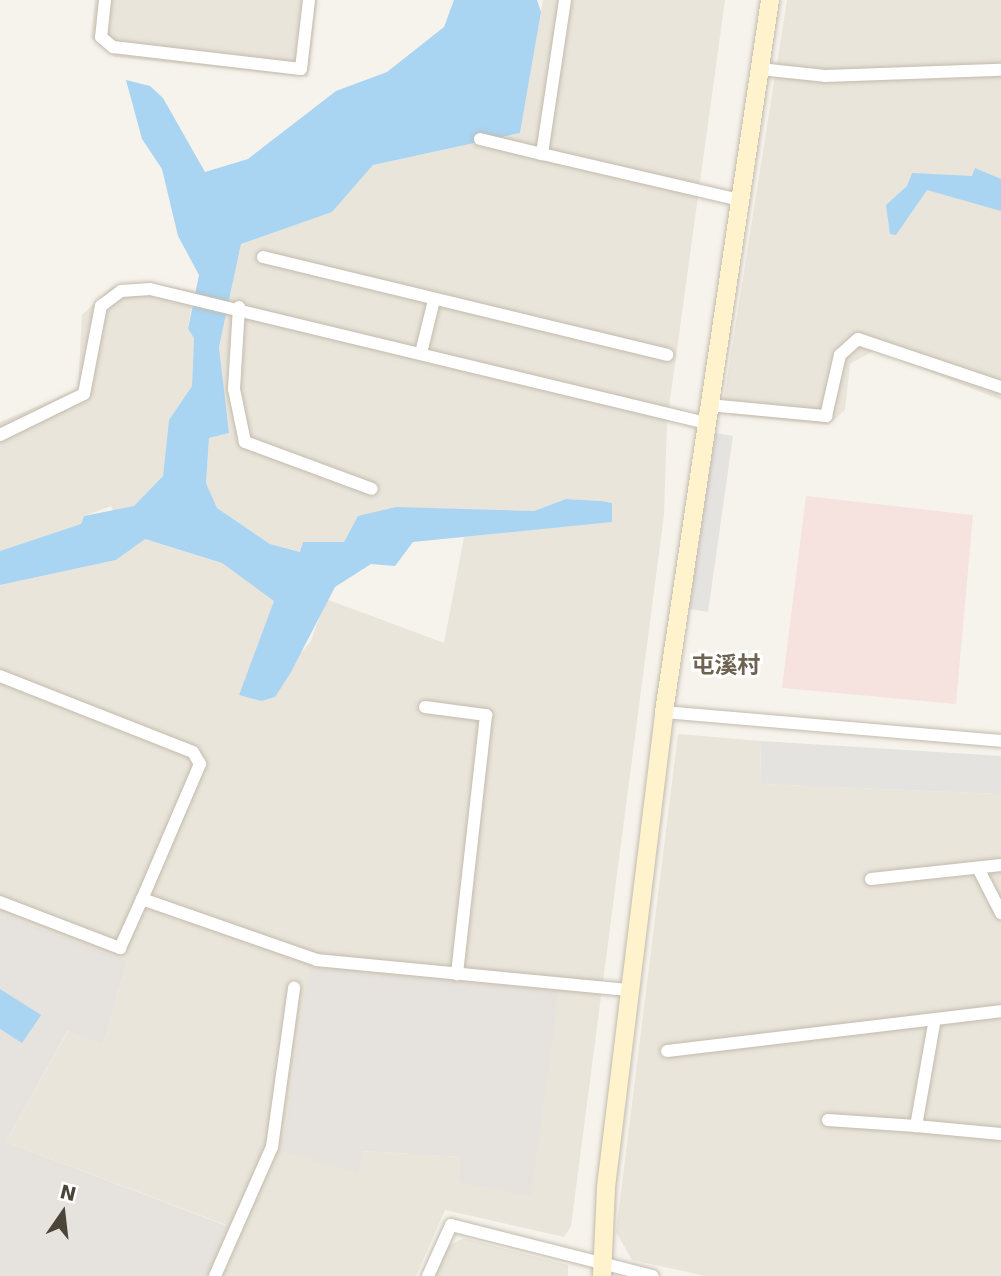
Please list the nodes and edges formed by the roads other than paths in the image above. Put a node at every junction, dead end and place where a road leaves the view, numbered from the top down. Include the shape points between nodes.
1 (105, 0) edge
2 (309, 0) edge
3 (565, 0) edge
4 (770, 0) edge
5 (760, 69) junction
6 (1001, 70) edge
7 (481, 139) dead end
8 (542, 154) junction
9 (740, 200) junction
10 (263, 257) dead end
11 (435, 300) junction
12 (235, 306) junction
13 (421, 352) junction
14 (667, 355) dead end
15 (1001, 387) edge
16 (707, 414) junction
17 (0, 435) edge
18 (372, 489) dead end
19 (0, 676) edge
20 (425, 708) dead end
21 (664, 712) junction
22 (1001, 741) edge
23 (1001, 865) edge
24 (978, 868) junction
25 (871, 879) dead end
26 (142, 899) junction
27 (0, 902) edge
28 (1001, 913) edge
29 (457, 974) junction
30 (294, 988) dead end
31 (630, 990) junction
32 (1001, 1011) edge
33 (934, 1024) junction
34 (667, 1051) dead end
35 (828, 1120) dead end
36 (916, 1126) junction
37 (1001, 1134) edge
38 (602, 1270) edge
39 (215, 1276) edge
40 (428, 1276) edge
41 (653, 1276) edge

1 - 2 street via 101,37 113,47 301,69
3 - 8 street
4 - 5 main road
5 - 6 street via 825,76
5 - 9 main road
7 - 8 street
8 - 9 street
9 - 16 main road
10 - 11 street
11 - 13 street
11 - 14 street
12 - 13 street
12 - 17 street via 187,295 121,291 101,306 84,394
12 - 18 street via 234,389 245,442
13 - 16 street
15 - 16 street via 858,339 840,355 826,416
16 - 21 main road
19 - 26 street via 193,752 200,764
20 - 29 street via 486,715
21 - 22 street
21 - 31 main road
23 - 24 street
24 - 25 street
24 - 28 street
26 - 27 street via 120,948
26 - 29 street via 317,960
29 - 31 street
30 - 39 street via 272,1147
31 - 38 main road
32 - 33 street
33 - 34 street
33 - 36 street
35 - 36 street
36 - 37 street
38 - 40 street via 451,1225
38 - 41 street

